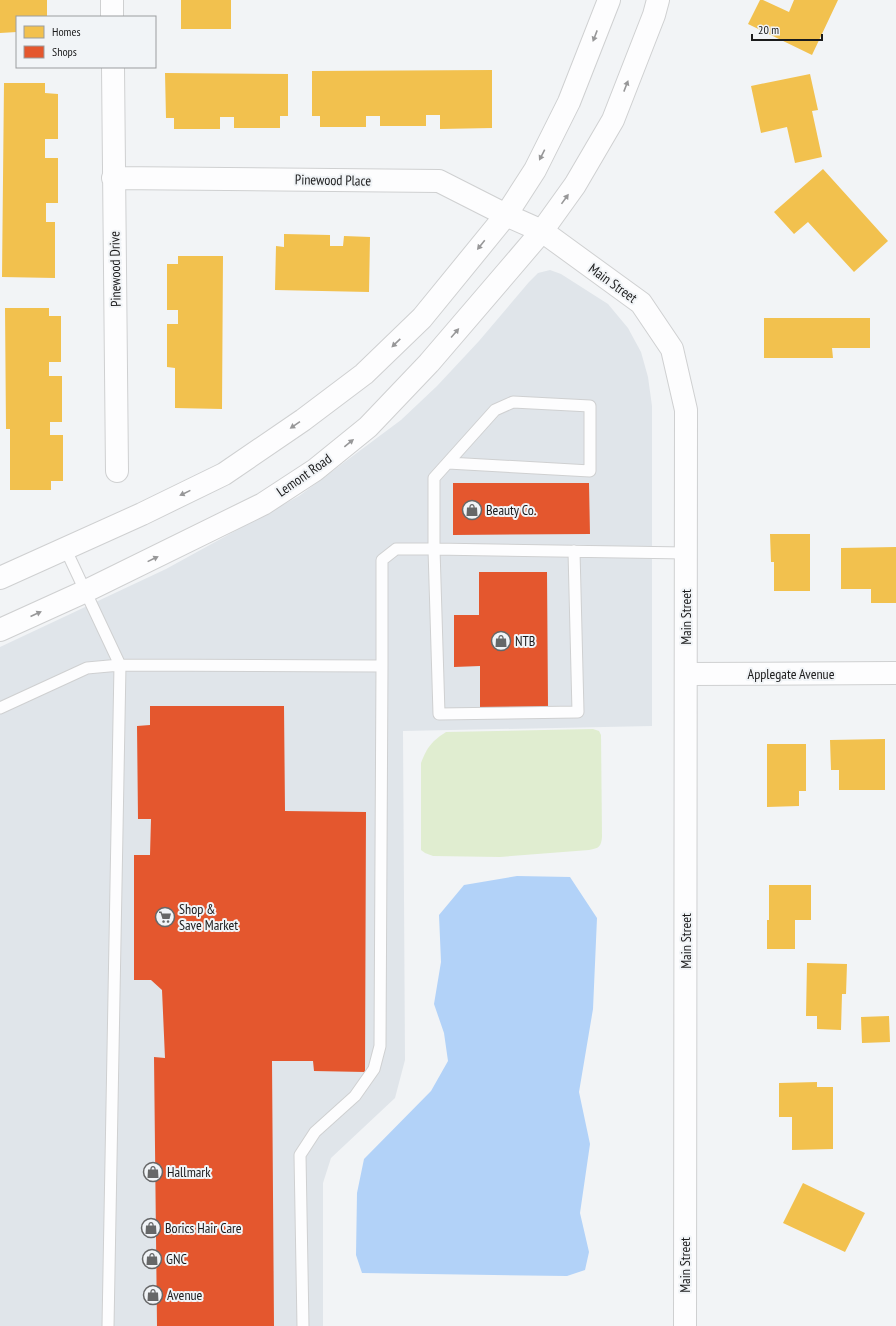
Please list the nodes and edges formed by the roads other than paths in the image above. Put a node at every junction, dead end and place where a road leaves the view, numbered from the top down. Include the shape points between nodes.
1 (112, 0) edge
2 (609, 0) edge
3 (658, 0) edge
4 (112, 16) edge
5 (113, 68) edge
6 (113, 178) junction
7 (506, 215) junction
8 (542, 231) junction
9 (448, 463) junction
10 (118, 471) dead end
11 (65, 548) junction
12 (434, 549) junction
13 (574, 551) junction
14 (686, 553) junction
15 (0, 578) edge
16 (86, 591) junction
17 (0, 630) edge
18 (120, 666) junction
19 (382, 666) junction
20 (896, 673) edge
21 (686, 674) junction
22 (0, 708) edge
23 (108, 1326) edge
24 (303, 1326) edge
25 (686, 1326) edge

1 - 4 street
2 -> 7 street via 569,102 535,170
8 -> 3 street via 575,185 613,120
5 - 6 street, Pinewood Drive
6 - 7 street, Pinewood Place via 438,182
6 - 10 street, Pinewood Drive
7 - 8 street, Pinewood Place
7 -> 11 street via 422,318 364,374 224,474
8 - 14 street, Main Street via 641,303 672,349 686,410
16 -> 8 street, Lemont Road via 263,504 315,470 368,427 429,363
9 - 9 lane via 495,410 513,402 590,406 590,471
9 - 12 lane via 434,478
11 - 15 street
11 - 16 lane
12 - 13 lane
12 - 13 lane via 439,714 578,712
12 - 19 lane via 396,549 382,560
13 - 14 lane
14 - 21 street, Main Street
17 -> 16 street, Lemont Road
16 - 18 lane
18 - 19 lane
18 - 22 lane via 87,668
18 - 23 lane
19 - 24 lane via 380,1046 374,1069 355,1096 315,1132 300,1155
20 - 21 street, Applegate Avenue
21 - 25 street, Main Street

